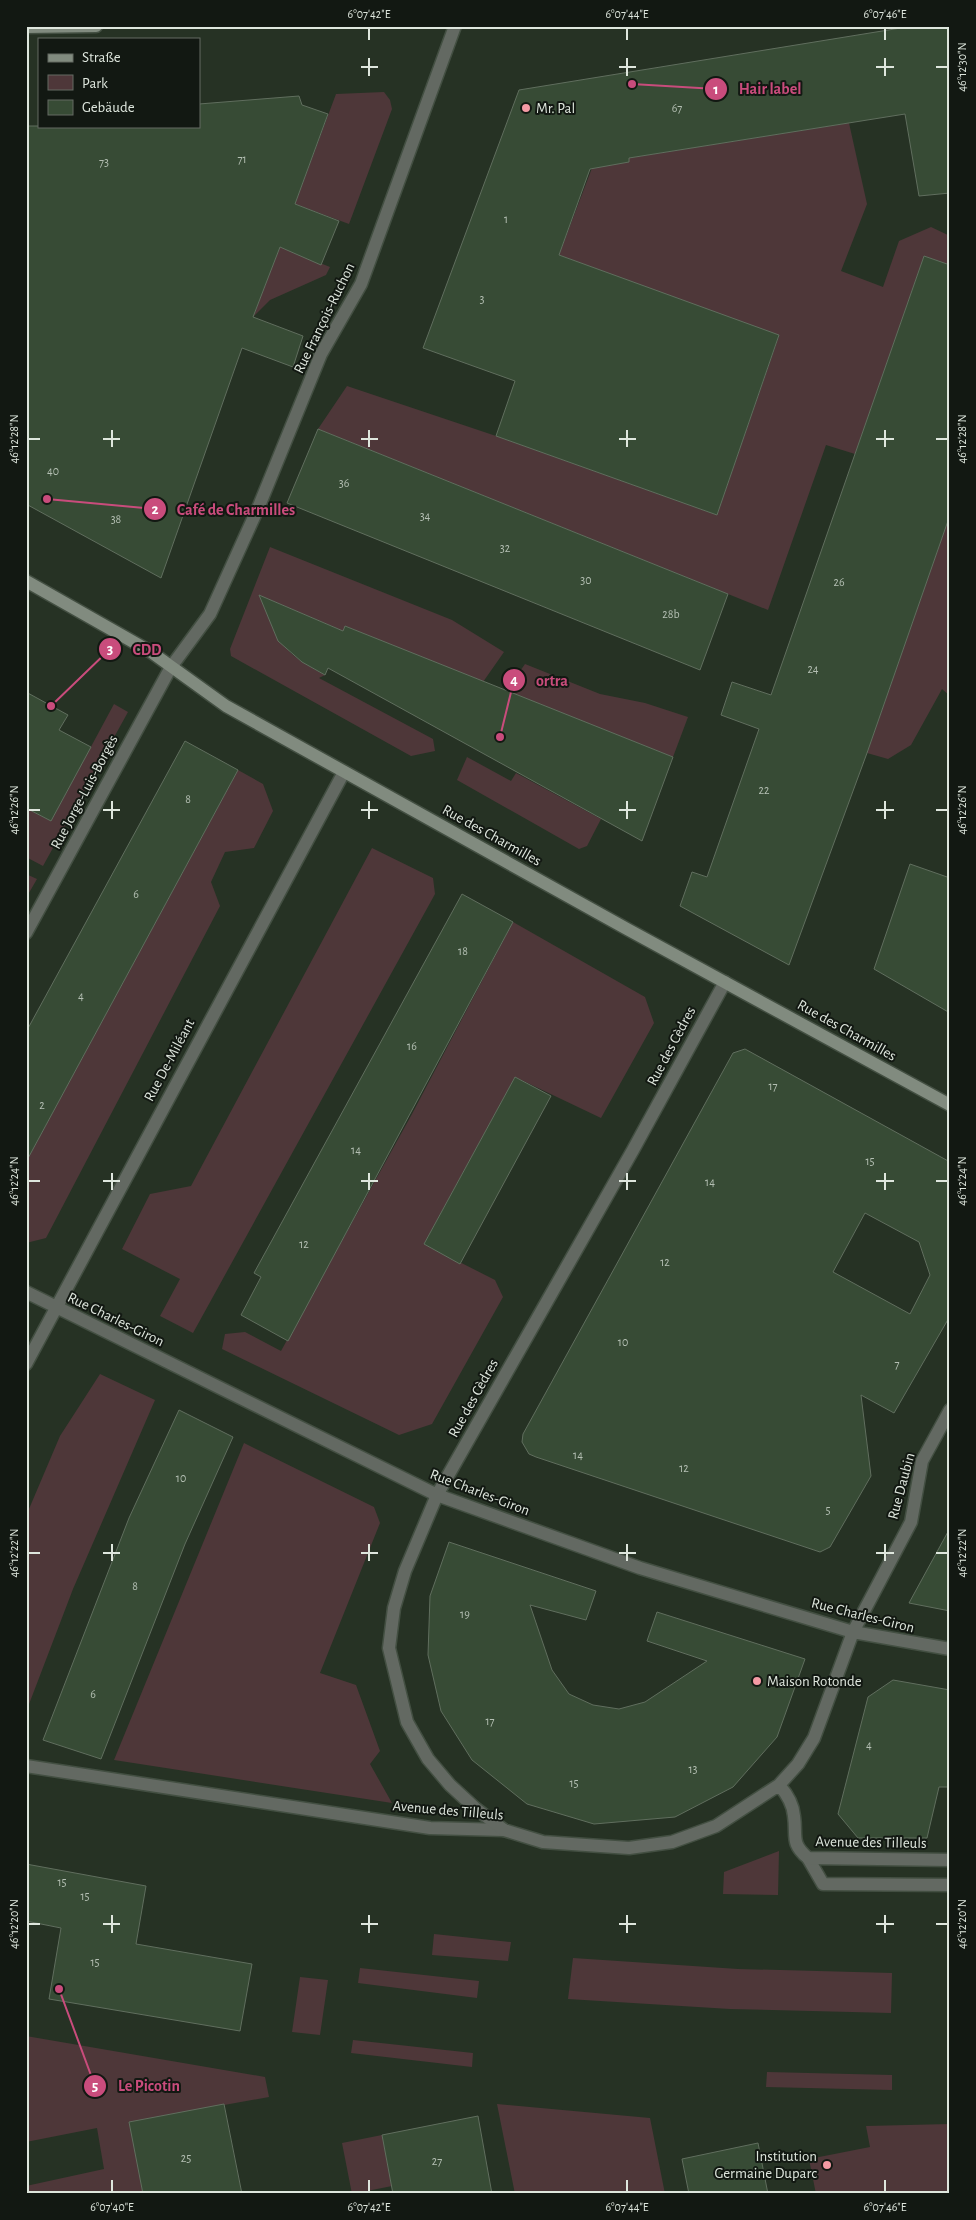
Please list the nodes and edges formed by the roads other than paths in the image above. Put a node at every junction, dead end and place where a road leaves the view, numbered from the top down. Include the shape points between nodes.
1 (92, 26) edge
2 (96, 26) edge
3 (455, 26) edge
4 (26, 27) edge
5 (50, 28) junction
6 (26, 37) edge
7 (26, 582) edge
8 (171, 667) junction
9 (344, 772) junction
10 (26, 933) edge
11 (725, 982) junction
12 (950, 1105) edge
13 (26, 1292) edge
14 (55, 1307) junction
15 (26, 1364) edge
16 (950, 1410) edge
17 (438, 1495) junction
18 (853, 1632) junction
19 (950, 1649) edge
20 (26, 1766) edge
21 (779, 1785) junction
22 (504, 1830) junction
23 (808, 1858) junction
24 (950, 1860) edge
25 (950, 1885) edge

1 - 2 main road
1 - 5 main road
3 - 8 street, Rue François-Ruchon via 361,284 322,354 210,614
4 - 5 main road
5 - 6 main road
7 - 8 main road, Rue des Charmilles via 142,647
8 - 9 main road, Rue des Charmilles via 226,706
8 - 10 street, Rue Jorge-Luis-Borgès
9 - 11 main road, Rue des Charmilles
9 - 14 street, Rue De-Miléant
11 - 12 main road, Rue des Charmilles
11 - 17 street, Rue des Cèdres
13 - 14 street, Rue Charles-Giron
14 - 15 street, Rue De-Miléant
14 - 17 street, Rue Charles-Giron
16 - 18 street, Rue Daubin via 922,1461 911,1522
17 - 18 street, Rue Charles-Giron via 640,1568
17 - 22 street, Rue des Cèdres via 404,1571 394,1608 389,1648 407,1722 428,1759 450,1785
18 - 19 street, Rue Charles-Giron
18 - 21 street, Rue Daubin via 814,1738 798,1764
20 - 22 street, Avenue des Tilleuls via 430,1828
21 - 22 street, Avenue des Tilleuls via 716,1826 672,1842 629,1848 543,1842
21 - 23 street, Avenue des Tilleuls via 790,1799 794,1840
23 - 24 street, Avenue des Tilleuls
23 - 25 street via 823,1884

